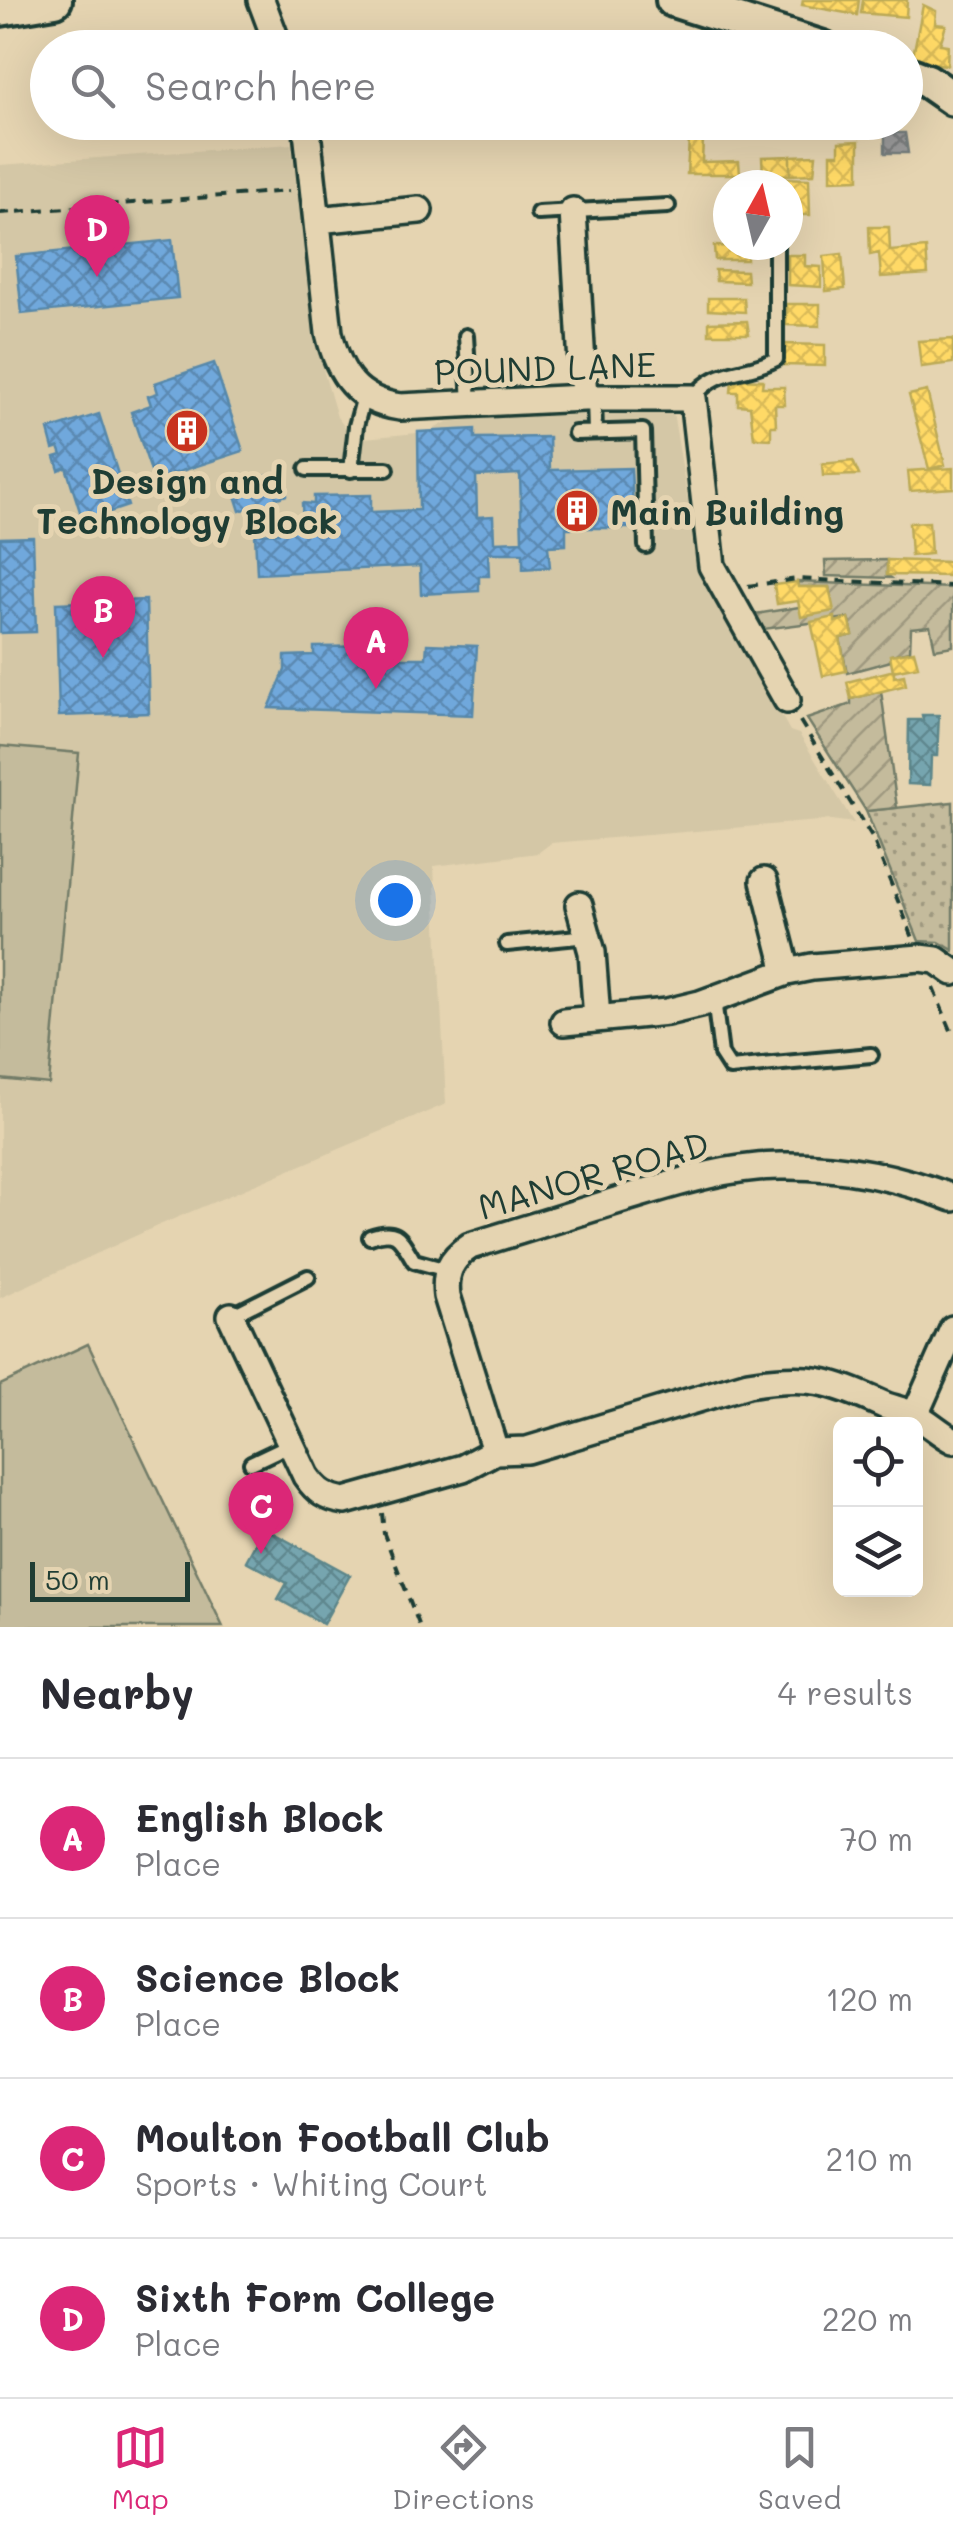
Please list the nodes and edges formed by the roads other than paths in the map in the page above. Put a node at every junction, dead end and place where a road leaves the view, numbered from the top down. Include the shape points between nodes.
1 (55, 0) edge
2 (261, 0) edge
3 (679, 1) edge
4 (0, 9) edge
5 (272, 30) edge
6 (768, 30) edge
7 (923, 80) edge
8 (950, 92) edge
9 (308, 140) edge
10 (668, 206) dead end
11 (419, 210) dead end
12 (573, 212) junction
13 (538, 213) dead end
14 (317, 220) junction
15 (776, 260) edge
16 (466, 336) dead end
17 (364, 396) junction
18 (589, 398) junction
19 (693, 398) junction
20 (470, 403) junction
21 (595, 432) junction
22 (575, 433) dead end
23 (307, 470) dead end
24 (352, 470) junction
25 (387, 470) dead end
26 (646, 546) dead end
27 (787, 700) road end
28 (764, 881) dead end
29 (579, 905) dead end
30 (588, 936) junction
31 (508, 944) dead end
32 (787, 972) junction
33 (953, 972) edge
34 (714, 998) junction
35 (597, 1018) junction
36 (564, 1022) dead end
37 (871, 1055) dead end
38 (953, 1198) edge
39 (370, 1237) dead end
40 (447, 1270) junction
41 (308, 1277) dead end
42 (231, 1316) joint
43 (953, 1329) edge
44 (916, 1415) junction
45 (953, 1440) edge
46 (290, 1444) junction
47 (494, 1451) junction
48 (251, 1462) dead end

1 - 4 street
2 - 5 street
3 - 6 street
7 - 8 street
9 - 14 street
10 - 12 lane
11 - 14 street
12 - 13 lane
12 - 18 street
14 - 17 street via 333,350 347,380
15 - 19 lane via 776,359 716,376
16 - 20 lane
17 - 20 street, POUND LANE via 400,407
17 - 24 lane
18 - 19 street, POUND LANE
18 - 20 street, POUND LANE
18 - 21 lane
19 - 27 street, POUND LANE via 712,566
21 - 22 lane
21 - 26 lane via 644,431
23 - 24 lane
24 - 25 lane
28 - 32 street
29 - 30 street
30 - 31 lane
30 - 35 street
32 - 33 street via 920,958
32 - 34 street
34 - 35 street via 667,1012
34 - 37 lane via 721,1054 730,1068
35 - 36 street
38 - 40 street, MANOR ROAD via 846,1170 749,1168 658,1188 470,1246
39 - 40 lane via 396,1234 414,1261
40 - 47 street via 446,1296
41 - 42 lane
42 - 46 street
43 - 44 street
44 - 45 street
44 - 47 street via 836,1384 774,1380 528,1450
46 - 47 street via 316,1490 345,1501 463,1468
46 - 48 lane

